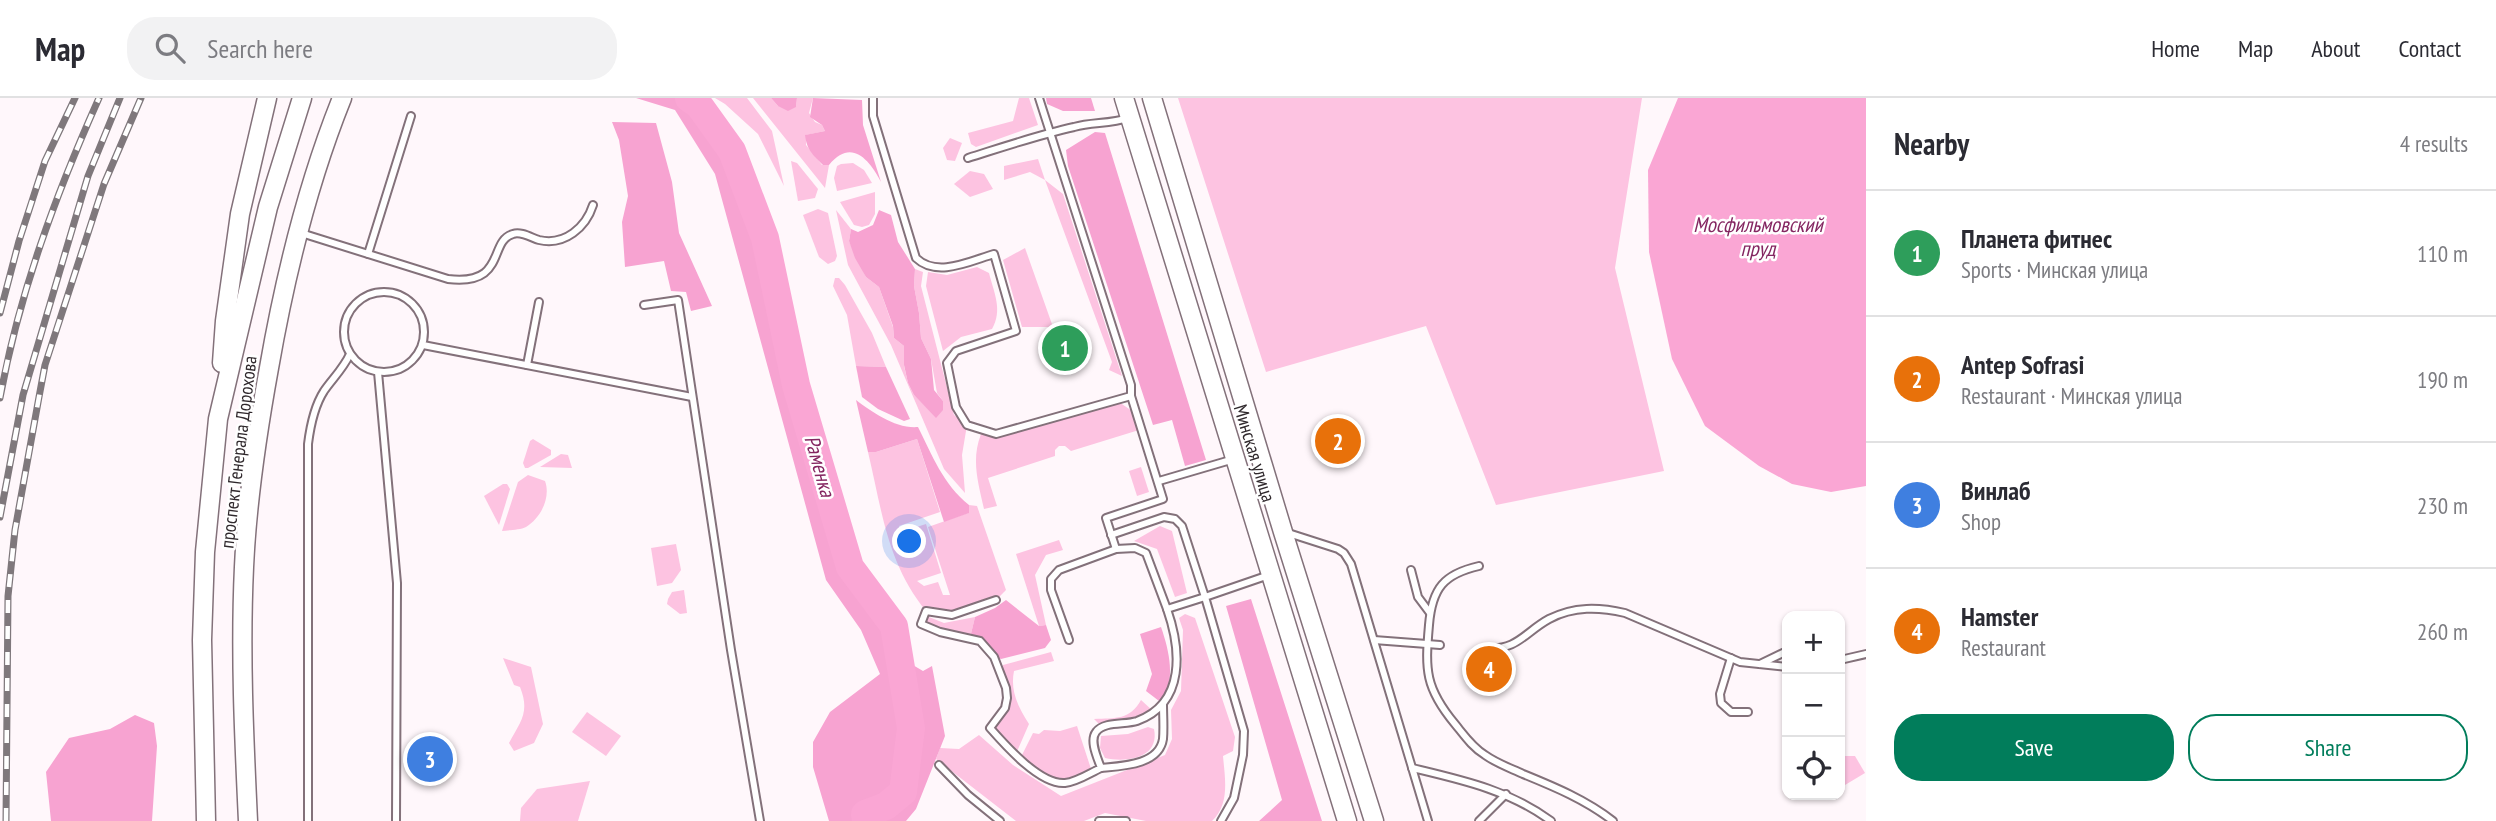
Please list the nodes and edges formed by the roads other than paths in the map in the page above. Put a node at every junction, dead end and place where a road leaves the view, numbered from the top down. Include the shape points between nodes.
1 (267, 98) edge
2 (302, 98) edge
3 (342, 98) edge
4 (873, 98) edge
5 (1039, 98) edge
6 (1124, 98) edge
7 (1152, 98) edge
8 (411, 116) dead end
9 (1130, 118) junction
10 (1049, 132) junction
11 (968, 158) dead end
12 (593, 205) dead end
13 (298, 231) junction
14 (368, 254) junction
15 (539, 302) dead end
16 (645, 305) dead end
17 (423, 345) junction
18 (350, 354) junction
19 (527, 365) junction
20 (379, 372) junction
21 (1131, 396) junction
22 (692, 397) junction
23 (218, 419) junction
24 (1235, 458) junction
25 (1159, 481) junction
26 (1283, 532) junction
27 (1111, 536) junction
28 (1116, 549) junction
29 (1479, 566) dead end
30 (1411, 570) dead end
31 (1271, 575) junction
32 (1205, 597) junction
33 (996, 600) dead end
34 (1167, 610) junction
35 (1430, 612) junction
36 (1069, 640) dead end
37 (1374, 640) junction
38 (1427, 644) junction
39 (1440, 645) dead end
40 (1486, 648) dead end
41 (1782, 653) edge
42 (1866, 654) edge
43 (1731, 658) junction
44 (1845, 659) edge
45 (1758, 665) junction
46 (1782, 667) edge
47 (1163, 704) junction
48 (1748, 712) dead end
49 (939, 765) dead end
50 (1101, 768) junction
51 (1412, 768) junction
52 (1506, 794) junction
53 (206, 821) edge
54 (248, 821) edge
55 (308, 821) edge
56 (396, 821) edge
57 (760, 821) edge
58 (1000, 821) edge
59 (1099, 821) edge
60 (1126, 821) edge
61 (1221, 821) edge
62 (1347, 821) edge
63 (1374, 821) edge
64 (1428, 821) edge
65 (1479, 821) edge
66 (1551, 821) edge
67 (1613, 821) edge

1 - 23 main road via 240,214
2 - 23 main road, проспект Генерала Дорохова via 268,207
3 - 13 main road, проспект Генерала Дорохова
4 - 21 lane via 873,116 916,258 924,266 947,268 994,254 1013,319 1016,331 956,351 947,363 956,407 967,425 996,434
5 - 10 lane
6 - 9 main road, Минская улица
7 - 26 main road, Минская улица
8 - 14 lane
9 - 10 lane
9 - 24 main road, Минская улица
10 - 11 lane
10 - 21 lane
12 - 14 lane via 581,228 559,240 512,234 490,267 473,279 448,279
13 - 14 lane
13 - 54 main road, проспект Генерала Дорохова via 259,422 244,565
15 - 19 lane
16 - 22 lane via 678,300
17 - 18 lane via 424,326 411,302 384,292 370,294 348,313 344,341
17 - 19 lane
17 - 20 lane via 411,363
18 - 20 lane via 360,365
18 - 55 lane via 323,392 308,444
19 - 22 lane
20 - 56 lane via 397,583
21 - 25 lane
22 - 57 lane
23 - 53 main road, проспект Генерала Дорохова via 202,640
24 - 25 lane
24 - 31 main road, Минская улица
25 - 27 lane via 1163,499 1105,518
26 - 37 lane via 1338,549 1348,557
26 - 63 main road, Минская улица
27 - 28 lane
27 - 32 lane via 1164,517 1175,519 1182,526
28 - 34 lane via 1135,548 1146,553
28 - 36 lane via 1059,570 1051,579
29 - 35 lane via 1450,575
30 - 35 lane via 1418,597
31 - 32 lane
31 - 62 main road, Минская улица
32 - 34 lane
32 - 61 lane via 1244,731 1234,798
33 - 50 lane via 952,615 926,611 921,624 980,641 994,657 1007,698 990,728 1019,761 1063,783
34 - 47 lane via 1178,663
35 - 38 lane
37 - 38 lane
37 - 51 lane
38 - 39 lane
38 - 67 lane via 1427,669 1439,705 1472,745 1496,762 1571,794
40 - 43 lane via 1506,648 1552,618 1593,608 1625,613
41 - 45 lane
42 - 44 lane
43 - 45 lane
43 - 48 lane via 1721,703 1731,712
45 - 46 lane
47 - 50 lane via 1163,741 1154,755 1132,765
47 - 50 lane via 1138,721 1097,731 1093,738
49 - 58 lane
51 - 52 lane
51 - 64 lane
52 - 65 lane
52 - 66 lane
59 - 60 lane

